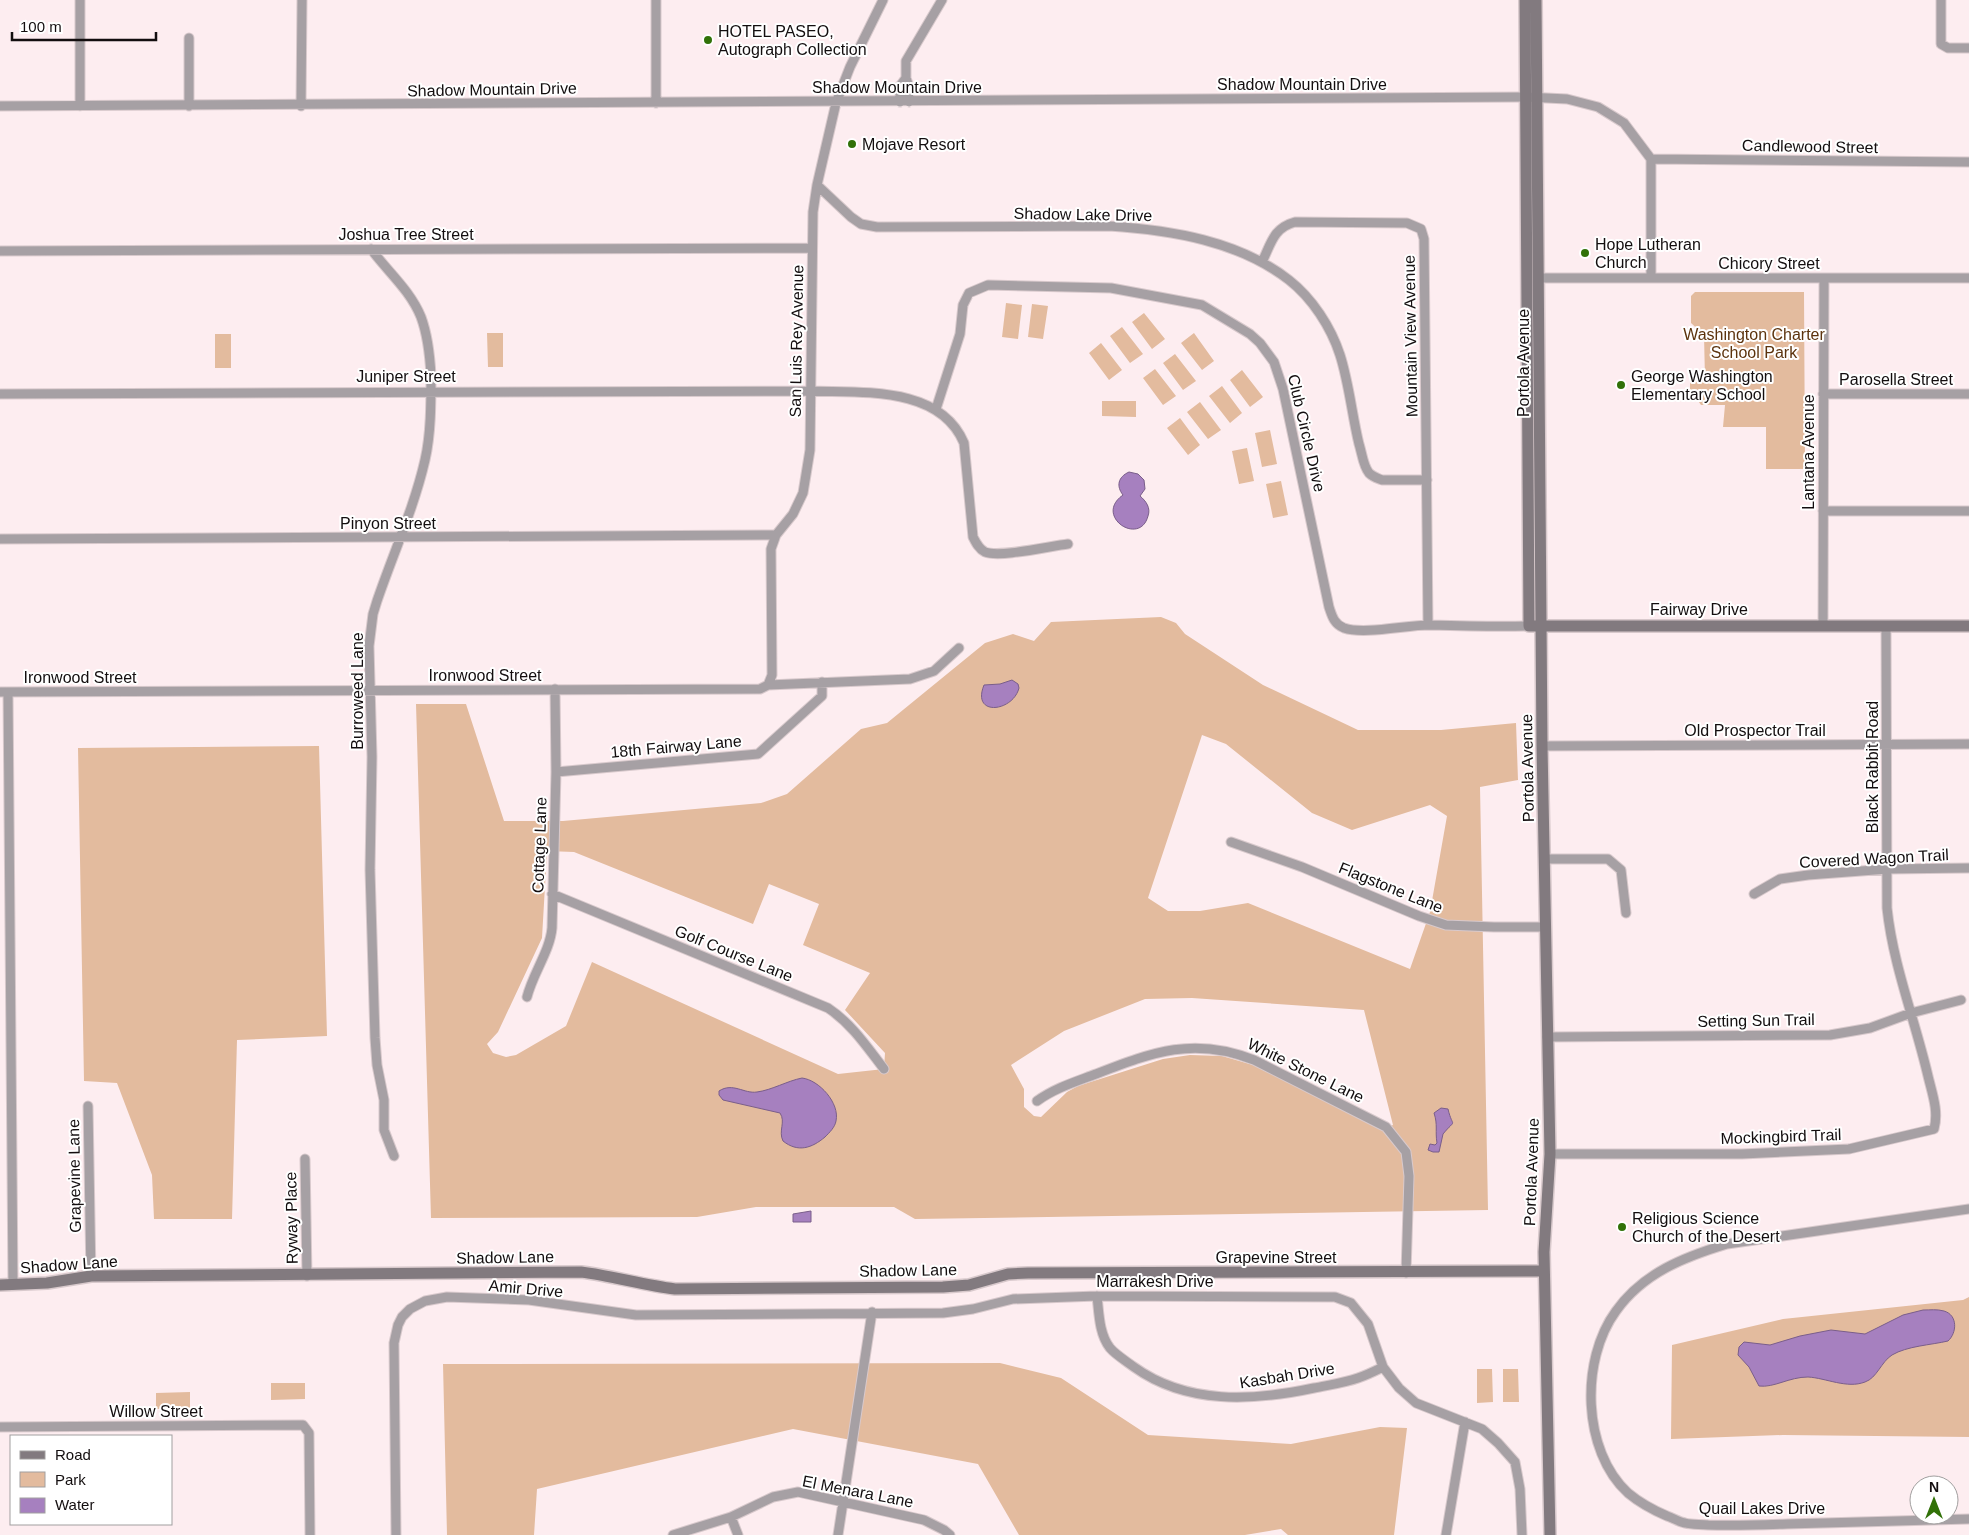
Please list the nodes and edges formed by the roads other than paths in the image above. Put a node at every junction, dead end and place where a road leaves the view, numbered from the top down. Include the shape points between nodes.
1 (80, 0) edge
2 (302, 0) edge
3 (656, 0) edge
4 (883, 0) edge
5 (942, 0) edge
6 (1525, 0) edge
7 (1536, 0) edge
8 (1941, 0) edge
9 (189, 38) dead end
10 (1969, 48) edge
11 (1531, 98) junction
12 (904, 102) junction
13 (656, 103) junction
14 (836, 103) junction
15 (0, 106) edge
16 (80, 106) junction
17 (189, 106) junction
18 (301, 106) junction
19 (1651, 159) junction
20 (1969, 162) edge
21 (817, 185) junction
22 (812, 248) junction
23 (371, 249) junction
24 (0, 251) edge
25 (1262, 262) junction
26 (1539, 278) junction
27 (1651, 278) junction
28 (1824, 278) junction
29 (1969, 278) edge
30 (431, 391) junction
31 (811, 391) junction
32 (0, 394) edge
33 (1822, 394) junction
34 (1969, 394) edge
35 (936, 409) junction
36 (1427, 480) junction
37 (1823, 511) junction
38 (1969, 511) edge
39 (776, 535) junction
40 (399, 538) junction
41 (0, 539) edge
42 (1068, 544) dead end
43 (1428, 626) junction
44 (1529, 626) junction
45 (1542, 626) junction
46 (1823, 626) junction
47 (1886, 626) junction
48 (1969, 626) edge
49 (958, 648) dead end
50 (822, 682) junction
51 (768, 685) junction
52 (555, 689) junction
53 (370, 690) junction
54 (4, 692) edge
55 (1887, 744) junction
56 (1969, 744) edge
57 (1542, 746) junction
58 (556, 772) junction
59 (5, 837) edge
60 (1231, 842) dead end
61 (1545, 859) junction
62 (1969, 868) edge
63 (1888, 869) junction
64 (552, 894) junction
65 (1754, 894) dead end
66 (1626, 913) dead end
67 (1546, 927) junction
68 (527, 997) dead end
69 (1961, 1000) dead end
70 (1911, 1013) junction
71 (1547, 1037) junction
72 (1923, 1054) joint
73 (884, 1069) dead end
74 (1037, 1101) dead end
75 (88, 1106) dead end
76 (1550, 1154) junction
77 (394, 1156) dead end
78 (305, 1159) dead end
79 (1969, 1209) edge
80 (1544, 1271) junction
81 (1406, 1273) junction
82 (1008, 1274) joint
83 (91, 1276) junction
84 (307, 1276) junction
85 (0, 1285) edge
86 (13, 1285) junction
87 (1097, 1296) junction
88 (872, 1312) junction
89 (1383, 1367) junction
90 (1465, 1422) junction
91 (0, 1427) edge
92 (844, 1501) junction
93 (731, 1517) junction
94 (1969, 1519) edge
95 (310, 1535) edge
96 (396, 1535) edge
97 (673, 1535) edge
98 (738, 1535) edge
99 (838, 1535) edge
100 (950, 1535) edge
101 (1446, 1535) edge
102 (1522, 1535) edge
103 (1550, 1535) edge

1 - 16 street
2 - 18 street
3 - 13 street
4 - 14 street, San Luis Rey Avenue
5 - 12 street via 906,61 906,78 900,86
6 - 11 street, Portola Avenue
7 - 11 street, Portola Avenue
8 - 10 street via 1941,44 1948,48
9 - 17 street
11 - 12 street, Shadow Mountain Drive
11 - 19 street, Shadow Mountain Drive via 1567,99 1598,107 1624,124
11 - 26 street, Portola Avenue
11 - 44 street, Portola Avenue
12 - 14 street, Shadow Mountain Drive
13 - 14 street, Shadow Mountain Drive
13 - 18 street, Shadow Mountain Drive
14 - 21 street, San Luis Rey Avenue
15 - 16 street, Shadow Mountain Drive
16 - 17 street, Shadow Mountain Drive
17 - 18 street, Shadow Mountain Drive
19 - 20 street, Candlewood Street
19 - 27 street
21 - 22 street, San Luis Rey Avenue via 812,212
21 - 25 street, Shadow Lake Drive via 851,217 869,226 1109,226 1147,229 1212,242
22 - 23 street, Joshua Tree Street
22 - 31 street, San Luis Rey Avenue
23 - 24 street, Joshua Tree Street
23 - 30 street, Burroweed Lane via 393,274 420,316 430,357
25 - 36 street, Shadow Lake Drive via 1290,281 1329,328 1340,355 1368,472 1382,480
25 - 36 street, Mountain View Avenue via 1276,232 1295,222 1407,223 1420,229 1424,239
26 - 27 street, Chicory Street
26 - 45 street, Portola Avenue
27 - 28 street, Chicory Street
28 - 29 street, Chicory Street
28 - 33 street, Lantana Avenue
30 - 31 street, Juniper Street
30 - 32 street, Juniper Street
30 - 40 street, Burroweed Lane via 425,458
31 - 35 street, Juniper Street via 895,396
31 - 39 street, San Luis Rey Avenue via 810,450 803,493 793,514
33 - 34 street, Parosella Street
33 - 37 street, Lantana Avenue
35 - 42 street via 959,430 964,443 973,537 978,546 986,552 1000,554
35 - 43 street, Club Circle Drive via 960,334 963,305 969,293 988,285 1111,288 1202,305 1250,334 1274,362 1283,389 1333,619 1346,629
36 - 43 street, Mountain View Avenue
37 - 38 street
37 - 46 street, Lantana Avenue
39 - 40 street, Pinyon Street
39 - 51 street, San Luis Rey Avenue via 771,548 772,674
40 - 41 street, Pinyon Street
40 - 53 street, Burroweed Lane via 373,614 369,646
43 - 44 street, Fairway Drive
44 - 45 street, Fairway Drive
45 - 46 street, Fairway Drive
45 - 57 street, Portola Avenue
46 - 47 street, Fairway Drive
47 - 48 street, Fairway Drive
47 - 55 street, Black Rabbit Road
49 - 50 street, Ironwood Street via 934,671 910,679
50 - 51 street, Ironwood Street
50 - 58 street, 18th Fairway Lane via 822,696 758,754
51 - 52 street, Ironwood Street via 760,689
52 - 53 street, Ironwood Street
52 - 58 street, Cottage Lane
53 - 54 street, Ironwood Street
53 - 77 street, Burroweed Lane via 370,870 375,1046 384,1100 384,1130
54 - 59 street
55 - 56 street, Old Prospector Trail
55 - 57 street, Old Prospector Trail
55 - 63 street, Black Rabbit Road
57 - 61 street, Portola Avenue
58 - 64 street, Cottage Lane
59 - 86 street
60 - 67 street, Flagstone Lane via 1446,925
61 - 66 street via 1608,860 1621,870
61 - 67 street, Portola Avenue
62 - 63 street, Covered Wagon Trail
63 - 65 street, Covered Wagon Trail via 1780,879
63 - 70 street, Black Rabbit Road via 1890,937
64 - 68 street, Cottage Lane via 551,940
64 - 73 street, Golf Course Lane via 828,1008 852,1028
67 - 71 street, Portola Avenue
69 - 70 street, Setting Sun Trail
70 - 71 street, Setting Sun Trail via 1870,1028 1830,1035
70 - 72 street, Black Rabbit Road
71 - 76 street, Portola Avenue
72 - 76 street, Mockingbird Trail via 1937,1118 1934,1129 1898,1139 1839,1150 1742,1154
74 - 81 street, White Stone Lane via 1051,1091 1109,1069 1178,1048 1221,1050 1254,1060 1386,1126 1406,1152 1409,1176
75 - 83 street, Grapevine Lane
76 - 80 street, Portola Avenue
78 - 84 street, Ryway Place
79 - 94 street, Quail Lakes Drive via 1727,1244 1666,1266 1629,1294 1615,1311 1598,1345 1591,1385 1596,1436 1616,1478 1642,1504 1684,1523 1730,1526
80 - 81 street, Grapevine Street
80 - 103 street, Portola Avenue
81 - 82 street, Grapevine Street
82 - 84 street, Shadow Lane via 968,1285 943,1287 675,1289 581,1272
83 - 84 street, Shadow Lane
83 - 86 street, Shadow Lane via 47,1284
85 - 86 street, Shadow Lane
87 - 88 street, Marrakesh Drive via 1013,1299 943,1313
87 - 89 street, Marrakesh Drive via 1335,1297 1351,1303 1368,1324
87 - 89 street, Kasbah Drive via 1099,1319 1110,1349 1146,1375 1174,1388 1228,1398 1251,1398 1358,1378
88 - 92 street
88 - 96 street, Amir Drive via 636,1316 529,1300 447,1297 416,1305 402,1317 394,1343
89 - 90 street, Marrakesh Drive via 1416,1403
90 - 101 street
90 - 102 street, Marrakesh Drive via 1482,1429 1515,1462
91 - 95 street, Willow Street via 303,1425 309,1433
92 - 93 street, El Menara Lane via 798,1492 773,1497
92 - 99 street
92 - 100 street, El Menara Lane via 924,1520
93 - 97 street, El Menara Lane
93 - 98 street

